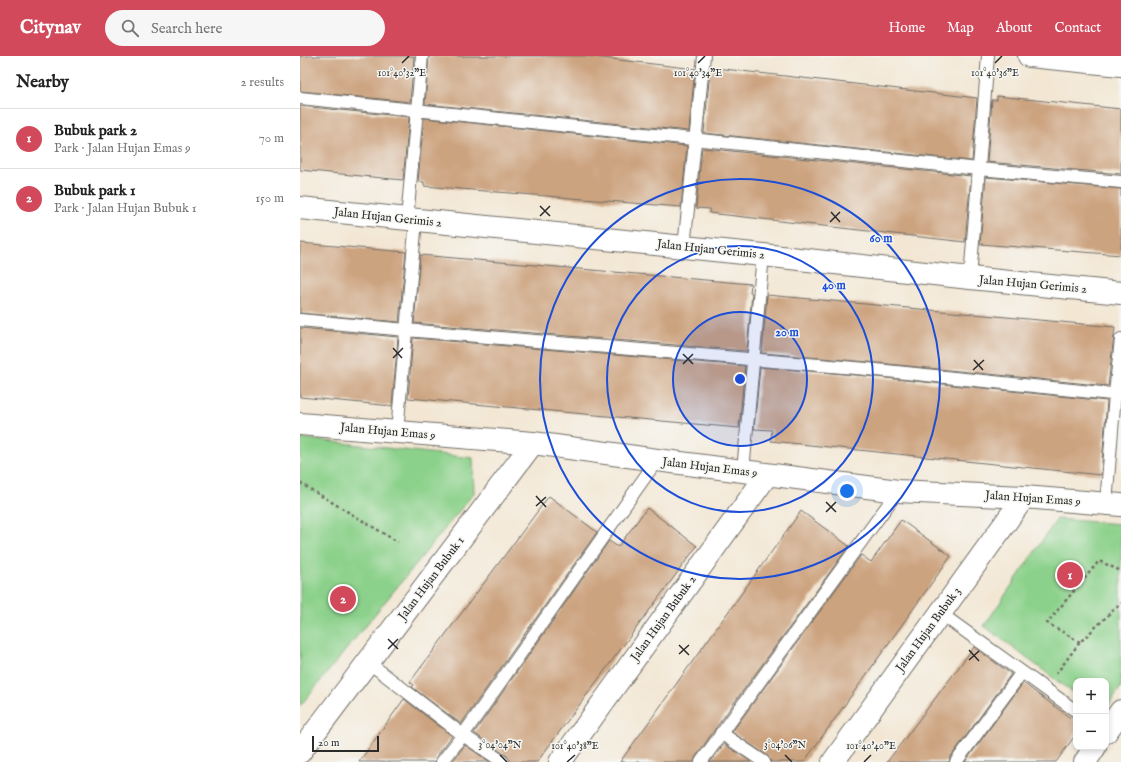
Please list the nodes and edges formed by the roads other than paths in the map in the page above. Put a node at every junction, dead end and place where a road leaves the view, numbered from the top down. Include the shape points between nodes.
1 (422, 56) edge
2 (704, 56) edge
3 (988, 56) edge
4 (1029, 56) edge
5 (1108, 61) edge
6 (300, 98) edge
7 (416, 111) junction
8 (695, 140) junction
9 (979, 169) junction
10 (1121, 182) edge
11 (300, 208) edge
12 (412, 219) junction
13 (684, 247) junction
14 (763, 255) junction
15 (970, 278) junction
16 (1121, 293) edge
17 (300, 320) edge
18 (406, 330) junction
19 (1121, 340) edge
20 (753, 359) junction
21 (1118, 395) edge
22 (300, 424) edge
23 (397, 432) junction
24 (533, 443) junction
25 (657, 460) junction
26 (743, 471) junction
27 (767, 474) junction
28 (898, 490) junction
29 (1024, 497) junction
30 (1114, 504) edge
31 (940, 613) junction
32 (368, 662) junction
33 (1022, 672) junction
34 (1073, 709) edge
35 (1121, 711) edge
36 (1109, 728) edge
37 (721, 733) junction
38 (463, 735) junction
39 (300, 752) edge
40 (442, 762) edge
41 (503, 762) edge
42 (560, 762) edge
43 (701, 762) edge
44 (764, 762) edge
45 (833, 762) edge
46 (956, 762) edge

1 - 7 lane
2 - 8 lane
3 - 9 lane
4 - 5 street
6 - 7 lane
7 - 8 lane
7 - 12 lane
8 - 9 lane
8 - 13 lane
9 - 10 lane
9 - 15 lane
11 - 12 street, Jalan Hujan Gerimis 2
12 - 13 street, Jalan Hujan Gerimis 2
12 - 18 lane
13 - 14 street, Jalan Hujan Gerimis 2
14 - 15 street, Jalan Hujan Gerimis 2
14 - 20 lane
15 - 16 street, Jalan Hujan Gerimis 2
17 - 18 lane
18 - 20 lane
18 - 23 lane
19 - 21 lane
20 - 21 lane
20 - 26 lane
21 - 30 lane
22 - 23 street, Jalan Hujan Emas 9
23 - 24 street, Jalan Hujan Emas 9
24 - 25 street, Jalan Hujan Emas 9
24 - 32 street, Jalan Hujan Bubuk 1
25 - 26 street, Jalan Hujan Emas 9
25 - 38 lane
26 - 27 street, Jalan Hujan Emas 9
27 - 28 street, Jalan Hujan Emas 9
27 - 42 street, Jalan Hujan Bubuk 2
28 - 29 street, Jalan Hujan Emas 9
28 - 37 lane
29 - 30 street, Jalan Hujan Emas 9
29 - 31 street, Jalan Hujan Bubuk 3
31 - 33 lane
31 - 45 street, Jalan Hujan Bubuk 3
32 - 38 lane
32 - 39 street, Jalan Hujan Bubuk 1
33 - 34 lane
33 - 46 lane
35 - 36 street
37 - 43 lane
37 - 44 lane
38 - 40 lane
38 - 41 lane

